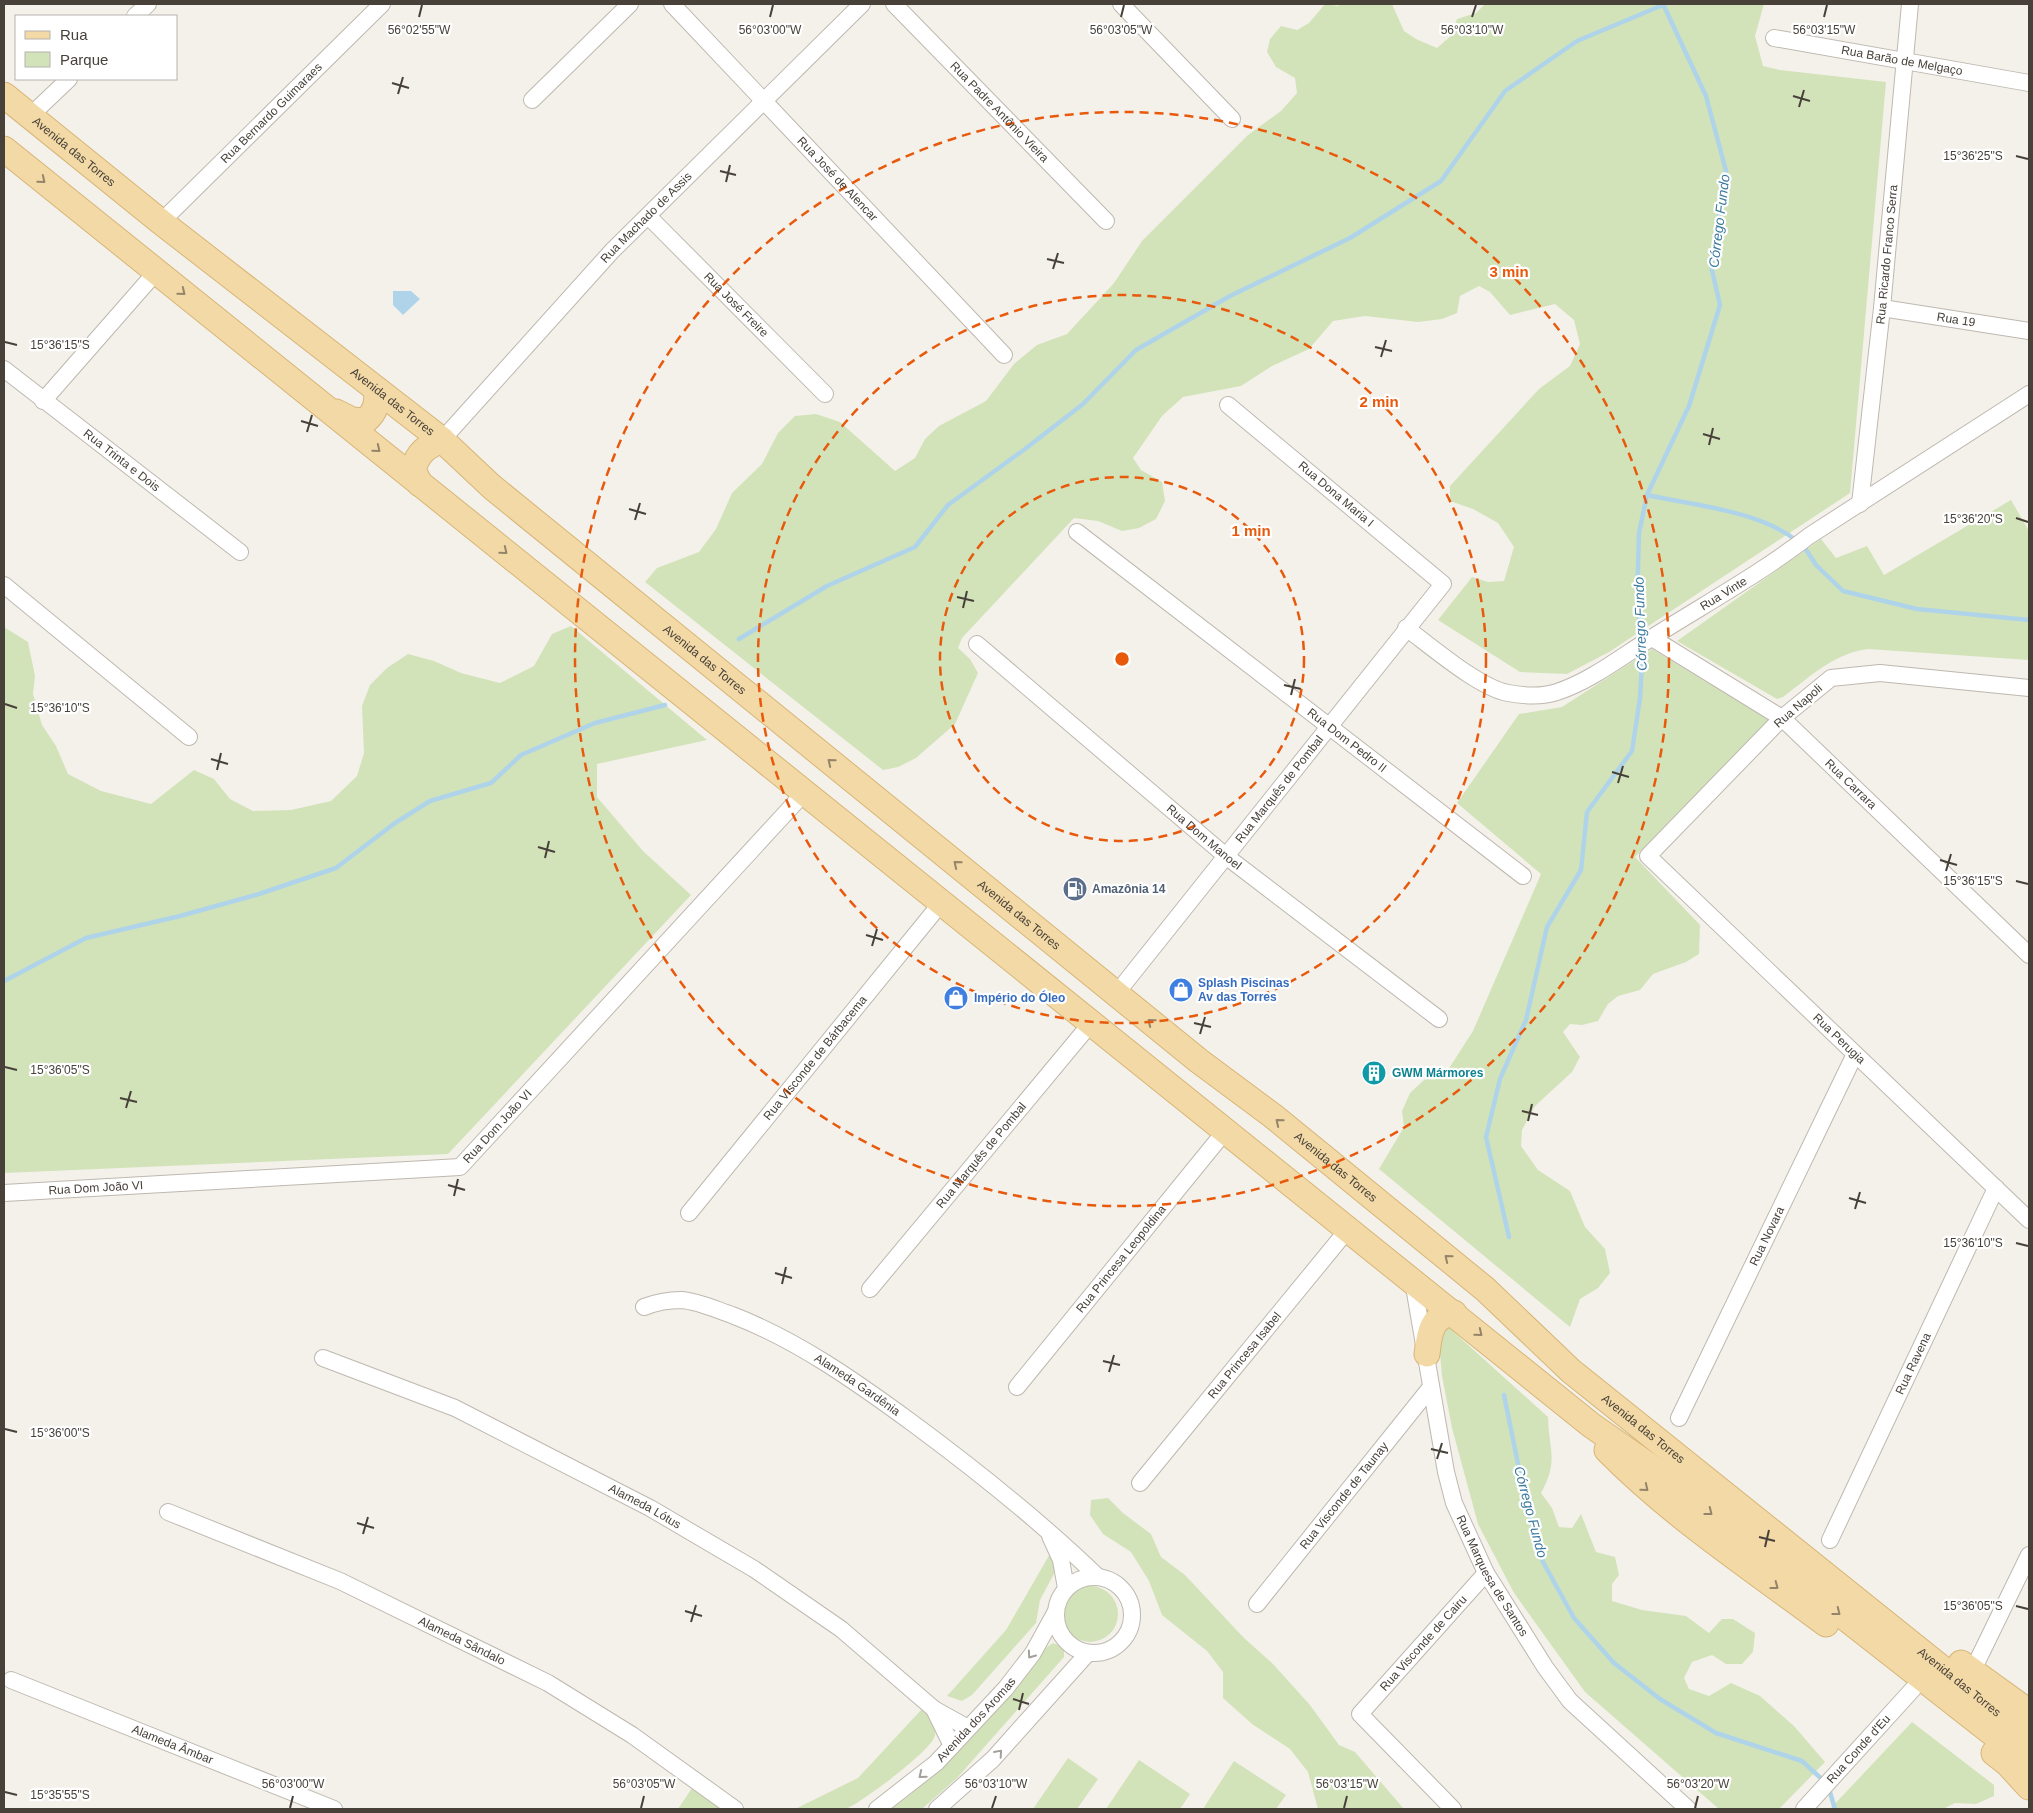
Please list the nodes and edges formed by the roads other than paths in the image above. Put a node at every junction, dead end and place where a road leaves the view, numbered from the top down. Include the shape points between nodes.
1 (148, 4) edge
2 (382, 4) edge
3 (630, 4) edge
4 (672, 4) edge
5 (862, 4) edge
6 (894, 4) edge
7 (1121, 4) edge
8 (1910, 4) edge
9 (136, 15) edge
10 (1774, 38) dead end
11 (1904, 61) junction
12 (68, 80) edge
13 (2029, 83) edge
14 (4, 95) edge
15 (532, 100) dead end
16 (764, 102) junction
17 (30, 116) junction
18 (1232, 119) dead end
19 (4, 149) edge
20 (648, 216) junction
21 (1106, 221) dead end
22 (161, 222) junction
23 (156, 272) junction
24 (1882, 308) junction
25 (2029, 331) edge
26 (1004, 355) dead end
27 (4, 369) edge
28 (376, 390) junction
29 (309, 394) junction
30 (825, 394) dead end
31 (2029, 394) edge
32 (44, 401) junction
33 (1228, 405) dead end
34 (442, 440) junction
35 (420, 484) junction
36 (1860, 504) junction
37 (1077, 532) dead end
38 (240, 552) dead end
39 (1444, 584) joint
40 (4, 585) edge
41 (1406, 628) junction
42 (1649, 639) junction
43 (977, 644) dead end
44 (2029, 689) edge
45 (1782, 718) junction
46 (1330, 726) junction
47 (189, 737) dead end
48 (805, 792) junction
49 (1648, 856) joint
50 (1227, 857) junction
51 (1523, 876) dead end
52 (942, 902) junction
53 (2029, 956) edge
54 (1116, 994) junction
55 (1439, 1019) dead end
56 (1092, 1022) junction
57 (1855, 1054) junction
58 (1137, 1059) junction
59 (1199, 1061) junction
60 (1226, 1130) junction
61 (1996, 1188) junction
62 (4, 1193) edge
63 (689, 1212) dead end
64 (2029, 1220) edge
65 (1349, 1228) junction
66 (1413, 1281) junction
67 (870, 1289) dead end
68 (1485, 1289) junction
69 (644, 1306) dead end
70 (1454, 1313) junction
71 (1427, 1354) junction
72 (323, 1358) dead end
73 (1017, 1387) dead end
74 (1431, 1387) junction
75 (1679, 1418) dead end
76 (1591, 1425) junction
77 (1678, 1472) junction
78 (1140, 1483) dead end
79 (168, 1512) dead end
80 (1046, 1527) junction
81 (1830, 1540) dead end
82 (2029, 1555) edge
83 (1486, 1573) junction
84 (1098, 1577) junction
85 (1066, 1588) junction
86 (1257, 1604) dead end
87 (1055, 1613) junction
88 (1088, 1653) junction
89 (1972, 1672) junction
90 (11, 1680) dead end
91 (1913, 1690) junction
92 (934, 1709) junction
93 (2029, 1712) edge
94 (968, 1728) junction
95 (2029, 1738) edge
96 (952, 1746) junction
97 (2029, 1762) edge
98 (2029, 1787) edge
99 (334, 1809) edge
100 (735, 1809) edge
101 (877, 1809) edge
102 (937, 1809) edge
103 (1453, 1809) edge
104 (1688, 1809) edge
105 (1804, 1809) edge

1 - 9 street
2 - 22 street, Rua Bernardo Guimaraes
3 - 15 street
4 - 16 street, Rua José de Alencar
5 - 16 street, Rua Machado de Assis
6 - 21 street, Rua Padre Antônio Vieira
7 - 18 street
8 - 11 street, Rua Ricardo Franco Serra
10 - 11 street, Rua Barão de Melgaço
11 - 13 street, Rua Barão de Melgaço
11 - 24 street, Rua Ricardo Franco Serra
12 - 17 street
14 - 17 main road, Avenida das Torres
16 - 20 street, Rua Machado de Assis
16 - 26 street, Rua José de Alencar
17 - 22 main road, Avenida das Torres
19 -> 23 main road, Avenida das Torres
20 - 30 street, Rua José Freire
20 - 34 street, Rua Machado de Assis via 612,251
22 - 28 main road, Avenida das Torres
23 -> 29 main road, Avenida das Torres
23 - 32 street
24 - 25 street, Rua 19
24 - 36 street, Rua Ricardo Franco Serra
27 - 32 street, Rua Trinta e Dois
28 - 29 main road via 377,404 365,421 343,417
28 - 34 main road, Avenida das Torres
29 -> 35 main road, Avenida das Torres
31 - 36 street, Rua Vinte
32 - 38 street, Rua Trinta e Dois
33 - 39 street, Rua Dona Maria I
34 - 35 main road via 424,449 416,460 413,470
54 -> 34 main road, Avenida das Torres via 492,487
35 -> 48 main road, Avenida das Torres
36 - 42 street, Rua Vinte via 1779,559
37 - 46 street, Rua Dom Pedro II
39 - 41 street, Rua Marquês de Pombal
40 - 47 street
41 - 42 street, Rua Vinte via 1483,683 1506,693 1537,696 1574,686
41 - 46 street, Rua Marquês de Pombal
42 - 45 street, Rua Carrara
43 - 50 street, Rua Dom Manoel
44 - 45 street, Rua Napoli via 1880,672 1831,678
45 - 49 street, Rua Napoli
45 - 53 street, Rua Carrara
46 - 50 street, Rua Marquês de Pombal
46 - 51 street, Rua Dom Pedro II
48 - 52 main road, Avenida das Torres
48 - 62 street, Rua Dom João VI via 460,1167
49 - 57 street, Rua Perugia
50 - 54 street, Rua Marquês de Pombal
50 - 55 street, Rua Dom Manoel
52 - 56 main road, Avenida das Torres
52 - 63 street, Rua Visconde de Bárbacema
59 -> 54 main road, Avenida das Torres
56 - 58 main road, Avenida das Torres
56 - 67 street, Rua Marquês de Pombal
57 - 61 street, Rua Perugia
57 - 75 street, Rua Novara
58 - 59 main road via 1176,1086 1194,1091 1207,1078
58 - 60 main road, Avenida das Torres
68 -> 59 main road, Avenida das Torres via 1273,1116
60 - 65 main road, Avenida das Torres
60 - 73 street, Rua Princesa Leopoldina
61 - 64 street, Rua Perugia
61 - 81 street, Rua Ravena
65 - 66 main road, Avenida das Torres
65 - 78 street, Rua Princesa Isabel
66 - 70 main road, Avenida das Torres
66 - 71 street, Rua Marquesa de Santos
68 - 77 main road, Avenida das Torres
68 - 89 main road
69 - 80 street, Alameda Gardênia via 683,1300 760,1326 790,1342 882,1401
70 - 71 main road via 1445,1314 1435,1321 1428,1339
70 -> 76 main road, Avenida das Torres
71 - 74 street, Rua Marquesa de Santos
72 - 92 street, Alameda Lótus via 455,1408 650,1508 754,1569 841,1629
74 - 83 street, Rua Marquesa de Santos via 1454,1503
74 - 86 street, Rua Visconde de Taunay
76 - 77 main road, Avenida das Torres
76 -> 91 main road via 1606,1448 1638,1482
77 - 95 main road, Avenida das Torres
77 -> 97 main road, Avenida das Torres
79 - 100 street, Alameda Sândalo via 340,1581 548,1683 632,1735
80 - 84 street, Alameda Gardênia
80 - 85 street, Alameda Gardênia via 1060,1560
82 - 89 street
83 - 103 street, Rua Visconde de Cairu via 1360,1714
83 - 104 street, Rua Marquesa de Santos via 1570,1701
84 - 85 street via 1075,1581
84 - 88 street via 1109,1580 1126,1594 1132,1616 1125,1638 1117,1646
85 - 87 street
87 - 88 street via 1058,1630 1064,1640
87 -> 94 street, Avenida dos Aromas via 1033,1653 1006,1688
102 -> 88 street via 993,1759
89 - 93 main road
90 - 99 street, Alameda Âmbar
91 - 98 main road via 2008,1764
91 - 105 street, Rua Conde d'Eu
92 - 94 street, Alameda Lótus
92 - 96 street, Alameda Lótus
94 - 96 street, Avenida dos Aromas
96 -> 101 street, Avenida dos Aromas via 936,1763

